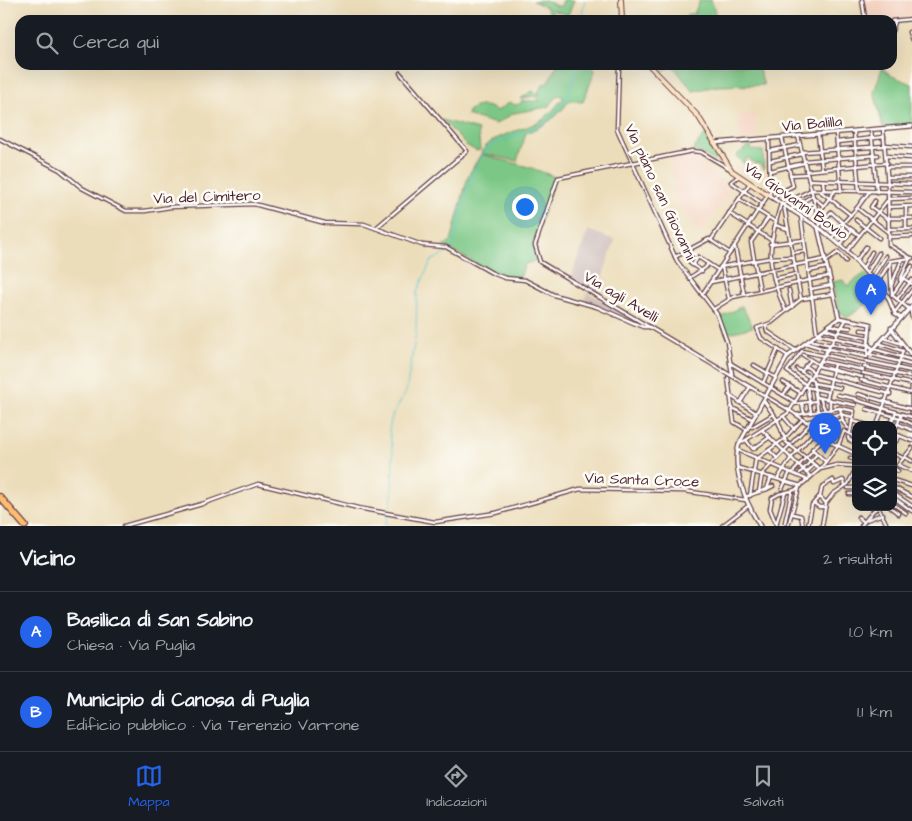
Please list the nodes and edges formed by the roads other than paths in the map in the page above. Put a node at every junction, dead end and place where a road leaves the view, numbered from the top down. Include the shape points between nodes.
1 (621, 0) edge
2 (862, 0) edge
3 (622, 15) edge
4 (864, 15) edge
5 (912, 18) edge
6 (897, 20) edge
7 (909, 32) dead end
8 (912, 40) edge
9 (619, 70) edge
10 (654, 70) edge
11 (400, 73) dead end
12 (912, 126) edge
13 (883, 129) junction
14 (871, 130) junction
15 (854, 132) junction
16 (836, 133) junction
17 (818, 134) junction
18 (798, 136) junction
19 (782, 138) junction
20 (884, 138) junction
21 (0, 139) edge
22 (769, 139) junction
23 (872, 139) junction
24 (855, 140) junction
25 (837, 142) junction
26 (714, 143) junction
27 (800, 145) junction
28 (885, 145) junction
29 (873, 147) junction
30 (912, 147) edge
31 (784, 148) junction
32 (856, 148) junction
33 (838, 150) junction
34 (820, 151) junction
35 (769, 152) junction
36 (802, 153) junction
37 (873, 155) junction
38 (878, 155) dead end
39 (886, 156) junction
40 (856, 157) junction
41 (786, 158) junction
42 (838, 158) junction
43 (912, 158) edge
44 (821, 160) junction
45 (770, 161) junction
46 (631, 162) junction
47 (804, 162) junction
48 (874, 164) junction
49 (887, 165) junction
50 (857, 166) junction
51 (788, 167) junction
52 (912, 167) edge
53 (839, 168) junction
54 (822, 170) junction
55 (732, 171) junction
56 (770, 171) junction
57 (807, 172) junction
58 (790, 174) junction
59 (739, 176) junction
60 (888, 177) junction
61 (912, 177) edge
62 (809, 180) junction
63 (823, 181) junction
64 (840, 182) junction
65 (859, 182) junction
66 (750, 183) junction
67 (876, 184) junction
68 (888, 184) junction
69 (912, 184) edge
70 (811, 190) junction
71 (822, 190) junction
72 (744, 191) junction
73 (836, 191) junction
74 (841, 191) junction
75 (859, 192) junction
76 (869, 192) junction
77 (877, 192) junction
78 (888, 192) junction
79 (912, 192) edge
80 (769, 196) junction
81 (813, 196) junction
82 (830, 198) junction
83 (912, 198) edge
84 (739, 199) junction
85 (774, 199) junction
86 (888, 199) junction
87 (876, 201) dead end
88 (763, 204) junction
89 (782, 205) junction
90 (824, 206) junction
91 (912, 206) edge
92 (888, 207) junction
93 (906, 207) junction
94 (857, 208) junction
95 (790, 210) junction
96 (758, 211) junction
97 (729, 212) junction
98 (878, 212) junction
99 (817, 214) junction
100 (851, 215) junction
101 (802, 217) junction
102 (768, 218) junction
103 (906, 218) junction
104 (912, 218) edge
105 (888, 219) junction
106 (856, 220) dead end
107 (872, 220) junction
108 (843, 223) junction
109 (775, 224) junction
110 (748, 225) junction
111 (819, 226) junction
112 (376, 228) junction
113 (866, 228) junction
114 (788, 229) junction
115 (906, 229) junction
116 (912, 229) edge
117 (852, 230) junction
118 (758, 232) junction
119 (889, 233) junction
120 (859, 235) junction
121 (912, 236) edge
122 (832, 238) junction
123 (879, 238) dead end
124 (710, 240) junction
125 (770, 240) junction
126 (804, 240) junction
127 (790, 242) junction
128 (770, 244) junction
129 (735, 245) junction
130 (840, 245) junction
131 (866, 247) dead end
132 (806, 251) junction
133 (847, 251) junction
134 (872, 252) dead end
135 (685, 253) junction
136 (730, 253) junction
137 (879, 253) dead end
138 (792, 255) junction
139 (886, 256) dead end
140 (911, 257) edge
141 (675, 258) junction
142 (770, 258) junction
143 (902, 259) junction
144 (754, 260) junction
145 (825, 260) junction
146 (846, 261) dead end
147 (856, 261) junction
148 (808, 263) junction
149 (708, 264) junction
150 (738, 264) junction
151 (889, 264) junction
152 (693, 265) junction
153 (794, 265) junction
154 (912, 266) edge
155 (720, 268) junction
156 (827, 268) junction
157 (863, 268) junction
158 (772, 270) junction
159 (702, 271) junction
160 (809, 271) junction
161 (757, 273) junction
162 (868, 273) junction
163 (796, 274) junction
164 (741, 276) junction
165 (829, 276) junction
166 (689, 278) junction
167 (872, 278) junction
168 (902, 278) junction
169 (725, 279) junction
170 (774, 279) junction
171 (810, 280) junction
172 (711, 282) junction
173 (799, 282) junction
174 (911, 282) edge
175 (877, 283) junction
176 (831, 285) junction
177 (892, 285) junction
178 (775, 288) junction
179 (811, 289) junction
180 (789, 290) dead end
181 (912, 290) edge
182 (760, 291) junction
183 (744, 294) junction
184 (833, 294) junction
185 (702, 295) junction
186 (889, 295) junction
187 (908, 295) junction
188 (812, 298) junction
189 (729, 299) junction
190 (801, 299) junction
191 (897, 299) junction
192 (912, 299) edge
193 (902, 303) junction
194 (792, 307) junction
195 (911, 308) edge
196 (714, 309) junction
197 (786, 311) junction
198 (895, 313) junction
199 (905, 313) junction
200 (911, 316) edge
201 (839, 318) junction
202 (900, 318) junction
203 (846, 320) junction
204 (830, 325) junction
205 (766, 326) junction
206 (650, 327) junction
207 (842, 328) junction
208 (850, 328) dead end
209 (891, 328) junction
210 (825, 329) junction
211 (861, 330) dead end
212 (839, 332) junction
213 (870, 332) junction
214 (817, 334) junction
215 (883, 337) junction
216 (835, 338) junction
217 (869, 338) junction
218 (809, 340) junction
219 (850, 341) junction
220 (805, 343) junction
221 (878, 343) junction
222 (831, 345) junction
223 (868, 345) junction
224 (904, 345) junction
225 (849, 348) junction
226 (778, 349) junction
227 (828, 349) junction
228 (874, 349) junction
229 (795, 350) junction
230 (903, 351) junction
231 (802, 353) junction
232 (848, 353) junction
233 (788, 356) junction
234 (824, 356) junction
235 (901, 356) junction
236 (912, 356) edge
237 (810, 360) junction
238 (821, 361) junction
239 (730, 362) junction
240 (899, 362) junction
241 (834, 364) junction
242 (754, 365) dead end
243 (865, 365) junction
244 (805, 366) junction
245 (818, 366) junction
246 (912, 366) edge
247 (896, 368) junction
248 (797, 369) dead end
249 (833, 370) junction
250 (912, 371) edge
251 (801, 372) junction
252 (767, 373) junction
253 (813, 373) junction
254 (895, 374) junction
255 (732, 375) junction
256 (728, 378) dead end
257 (776, 378) junction
258 (809, 378) junction
259 (831, 378) junction
260 (912, 378) edge
261 (892, 380) junction
262 (782, 382) dead end
263 (763, 383) junction
264 (813, 383) junction
265 (751, 386) junction
266 (790, 386) junction
267 (806, 386) junction
268 (830, 386) junction
269 (912, 386) edge
270 (771, 388) junction
271 (840, 388) dead end
272 (890, 388) junction
273 (814, 389) junction
274 (829, 392) junction
275 (801, 393) junction
276 (858, 394) dead end
277 (889, 394) junction
278 (729, 395) junction
279 (783, 395) junction
280 (838, 395) dead end
281 (767, 396) junction
282 (911, 396) edge
283 (820, 398) junction
284 (816, 399) junction
285 (829, 399) junction
286 (764, 401) junction
287 (809, 401) junction
288 (740, 402) junction
289 (802, 402) junction
290 (885, 402) junction
291 (794, 403) junction
292 (911, 404) edge
293 (855, 405) dead end
294 (731, 406) junction
295 (840, 408) junction
296 (883, 408) junction
297 (867, 409) dead end
298 (789, 410) junction
299 (825, 410) junction
300 (830, 410) junction
301 (912, 410) edge
302 (818, 411) junction
303 (811, 412) junction
304 (896, 412) junction
305 (804, 413) junction
306 (757, 414) junction
307 (774, 414) junction
308 (840, 414) junction
309 (881, 414) junction
310 (902, 414) junction
311 (796, 415) junction
312 (783, 416) junction
313 (894, 416) junction
314 (853, 417) junction
315 (912, 417) edge
316 (900, 418) junction
317 (754, 420) junction
318 (842, 420) junction
319 (778, 421) junction
320 (805, 421) junction
321 (852, 421) edge
322 (878, 421) edge
323 (892, 421) edge
324 (852, 423) edge
325 (898, 424) joint
326 (912, 424) edge
327 (811, 425) junction
328 (750, 426) junction
329 (828, 427) dead end
330 (794, 429) junction
331 (848, 429) junction
332 (747, 430) junction
333 (762, 430) junction
334 (852, 430) edge
335 (912, 430) edge
336 (819, 431) junction
337 (897, 435) edge
338 (900, 436) junction
339 (770, 437) junction
340 (847, 437) junction
341 (852, 437) edge
342 (784, 439) junction
343 (746, 440) junction
344 (852, 440) edge
345 (897, 440) edge
346 (912, 441) edge
347 (820, 442) dead end
348 (739, 444) junction
349 (777, 444) junction
350 (790, 445) junction
351 (838, 446) junction
352 (912, 448) edge
353 (738, 450) junction
354 (769, 450) junction
355 (813, 450) junction
356 (784, 451) junction
357 (797, 451) junction
358 (852, 451) edge
359 (817, 454) junction
360 (897, 455) edge
361 (805, 457) junction
362 (757, 458) junction
363 (777, 458) junction
364 (791, 458) junction
365 (904, 458) junction
366 (912, 461) edge
367 (810, 462) junction
368 (826, 462) junction
369 (772, 464) junction
370 (798, 465) junction
371 (814, 465) junction
372 (852, 467) edge
373 (739, 468) junction
374 (783, 468) junction
375 (820, 469) junction
376 (803, 470) junction
377 (912, 471) edge
378 (754, 472) junction
379 (792, 472) junction
380 (800, 473) dead end
381 (806, 473) junction
382 (762, 474) junction
383 (771, 477) junction
384 (778, 478) junction
385 (809, 478) junction
386 (852, 480) edge
387 (785, 481) junction
388 (897, 481) edge
389 (773, 486) dead end
390 (912, 486) edge
391 (800, 487) junction
392 (846, 487) junction
393 (852, 488) edge
394 (767, 489) junction
395 (782, 489) dead end
396 (897, 489) edge
397 (792, 491) junction
398 (759, 492) junction
399 (912, 492) edge
400 (785, 493) junction
401 (750, 496) junction
402 (897, 496) edge
403 (911, 496) edge
404 (0, 497) edge
405 (820, 497) junction
406 (745, 498) junction
407 (897, 500) edge
408 (826, 502) junction
409 (0, 503) edge
410 (815, 504) junction
411 (748, 506) junction
412 (912, 506) edge
413 (825, 507) junction
414 (897, 507) edge
415 (874, 511) edge
416 (881, 511) edge
417 (895, 511) edge
418 (912, 511) edge
419 (793, 513) junction
420 (906, 513) dead end
421 (883, 514) junction
422 (899, 514) dead end
423 (858, 518) dead end
424 (864, 521) junction
425 (785, 522) dead end
426 (886, 523) dead end
427 (777, 525) edge
428 (20, 526) edge
429 (25, 526) edge
430 (124, 526) edge
431 (722, 526) edge
432 (760, 526) edge
433 (788, 526) edge
434 (803, 526) edge
435 (808, 526) edge
436 (822, 526) edge
437 (861, 526) edge

1 - 3 main road
2 - 4 street
5 - 6 street
7 - 8 street
9 - 46 street, Via piano san Giovanni via 616,129
10 - 26 main road via 698,116
11 - 112 street via 467,151
12 - 13 street, Via Balilla
13 - 14 street, Via Balilla
13 - 20 street
14 - 15 street, Via Balilla
14 - 23 street
15 - 16 street, Via Balilla
15 - 24 street
16 - 17 street, Via Balilla
16 - 25 street
17 - 18 street, Via Balilla
17 - 34 street
18 - 19 street, Via Balilla
18 - 27 street
19 - 22 street, Via Balilla
19 - 31 street
20 - 23 street
20 - 28 street
21 - 112 street, Via del Cimitero via 60,170 82,188 126,211 254,204 324,223 357,223
22 - 26 street, Via Balilla
22 - 35 street
23 - 24 street
23 - 29 street
24 - 25 street
24 - 32 street
25 - 33 street
26 - 55 main road
27 - 31 street
27 - 36 street
28 - 29 street
28 - 30 street
28 - 39 street
29 - 32 street
29 - 37 street
31 - 35 street
31 - 41 street
32 - 33 street
32 - 40 street
33 - 34 street
33 - 42 street
34 - 36 street
34 - 44 street
35 - 45 street
36 - 41 street
36 - 47 street
37 - 38 street
37 - 40 street
37 - 48 street
39 - 43 street
39 - 49 street
40 - 42 street
40 - 50 street
41 - 45 street
41 - 51 street
42 - 44 street
42 - 53 street
44 - 47 street
44 - 54 street
45 - 56 street
46 - 55 street via 696,151
46 - 141 street, Via piano san Giovanni
46 - 206 street, Via agli Avelli via 558,178 535,245 540,262
47 - 51 street
47 - 57 street
48 - 49 street
48 - 50 street
48 - 67 street
49 - 52 street
49 - 60 street
50 - 53 street
50 - 65 street
51 - 56 street
51 - 58 street
53 - 54 street
53 - 64 street
54 - 57 street
55 - 59 main road, Via Giovanni Bovio
56 - 80 street
57 - 58 street
57 - 62 street
58 - 85 street via 793,186
59 - 66 main road, Via Giovanni Bovio
59 - 72 street via 731,182
60 - 61 street
60 - 68 street
62 - 63 street
62 - 70 street
63 - 64 street
63 - 71 street
64 - 65 street
64 - 74 street
65 - 67 street
65 - 75 street
66 - 72 street
66 - 80 main road, Via Giovanni Bovio
67 - 68 street
67 - 77 street
68 - 69 street
68 - 78 street
70 - 71 street
70 - 81 street
70 - 89 street
71 - 73 street
71 - 82 street
72 - 84 street
72 - 88 street
73 - 74 street
73 - 82 street
74 - 75 street
75 - 76 street
76 - 77 street
76 - 94 street
77 - 78 street
78 - 79 street
78 - 86 street
80 - 85 street, Via Giovanni Bovio
80 - 88 street
81 - 90 street
81 - 95 street
81 - 99 street
82 - 90 street
82 - 100 street
83 - 86 street
84 - 96 street
84 - 97 street
85 - 89 street, Via Giovanni Bovio
86 - 92 street
86 - 98 street
87 - 98 street via 871,207
88 - 96 street
89 - 95 street, Via Giovanni Bovio
89 - 109 street
89 - 114 street
90 - 99 street
91 - 93 street
92 - 93 street
92 - 105 street
93 - 103 street
94 - 100 street
94 - 107 street
95 - 101 street, Via Giovanni Bovio
96 - 102 street
96 - 110 street
97 - 110 street
97 - 124 street
98 - 105 street
98 - 107 street
99 - 111 street
100 - 108 street
101 - 111 street, Via Giovanni Bovio
101 - 126 street
102 - 109 street
102 - 118 street
103 - 104 street
103 - 105 street
103 - 115 street
105 - 119 street
106 - 113 street
107 - 113 street
107 - 119 street
108 - 111 street via 831,212
108 - 117 street
108 - 122 street
109 - 114 street
109 - 125 street
110 - 118 street
110 - 129 street
111 - 122 street, Via Giovanni Bovio
111 - 145 street
112 - 206 street, Via del Cimitero via 422,245 451,250 492,273 525,280 554,295
113 - 120 street
113 - 123 street
114 - 127 street
115 - 116 street
115 - 119 street
117 - 120 street
117 - 130 street
118 - 125 street
118 - 144 street via 751,242
119 - 121 street
119 - 140 street via 889,247
120 - 133 street
122 - 130 street, Via Giovanni Bovio
124 - 135 street
124 - 136 street
125 - 128 street
126 - 127 street
126 - 132 street
127 - 128 street
127 - 138 street
128 - 142 street
129 - 136 street
129 - 150 street
130 - 133 street, Via Giovanni Bovio
131 - 147 street
132 - 138 street
132 - 148 street
133 - 147 street, Via Giovanni Bovio
134 - 157 street
135 - 141 street
135 - 152 street
136 - 155 street
137 - 162 street
138 - 142 street
138 - 153 street
139 - 167 street
140 - 143 street
140 - 168 street
141 - 166 street, Via piano san Giovanni
142 - 144 street
142 - 158 street
143 - 151 street via 892,259
143 - 177 street
144 - 150 street
144 - 161 street
145 - 146 street via 838,253
145 - 148 street
145 - 156 street
147 - 157 street, Via Giovanni Bovio
148 - 153 street
148 - 160 street
149 - 152 street via 698,257
149 - 155 street
149 - 159 street
150 - 155 street
150 - 164 street
151 - 175 street
151 - 177 street
152 - 159 street
153 - 158 street
153 - 163 street
154 - 168 street
155 - 169 street
155 - 172 street
156 - 160 street
156 - 165 street
157 - 162 street, Via Giovanni Bovio
158 - 161 street
158 - 170 street
159 - 166 street
160 - 171 street
161 - 164 street
161 - 182 street
162 - 167 street, Via Giovanni Bovio
163 - 170 street
163 - 173 street
164 - 169 street
164 - 183 street
165 - 171 street
165 - 176 street
166 - 185 street, Via piano san Giovanni
167 - 175 street, Via Giovanni Bovio
168 - 174 street
168 - 186 street
169 - 172 street
169 - 189 street
170 - 178 street
171 - 173 street
171 - 179 street
172 - 185 street
173 - 178 street
173 - 190 street
174 - 191 street
175 - 186 street, Via Giovanni Bovio
176 - 179 street
176 - 184 street
177 - 186 street
178 - 182 street
178 - 197 street
179 - 188 street
180 - 194 street
181 - 187 street
182 - 183 street
183 - 189 street
184 - 188 street
184 - 201 street
185 - 196 street, Via piano san Giovanni
186 - 191 street
186 - 198 street, Via Giovanni Bovio
187 - 192 street
187 - 193 street
188 - 190 street
188 - 214 street
189 - 196 street
190 - 194 street
191 - 193 street
193 - 195 street
193 - 198 street
194 - 197 street
195 - 199 street
195 - 200 street
196 - 239 street, Via piano san Giovanni via 725,335
197 - 205 street
198 - 202 street
198 - 209 street
199 - 200 street
199 - 202 street
201 - 203 street
201 - 204 street
202 - 209 street
203 - 207 street
203 - 213 street via 870,324
204 - 207 street
204 - 210 street
205 - 226 street via 756,328 761,338
205 - 229 street via 768,331
206 - 255 street, Via agli Avelli
207 - 208 street
207 - 212 street
209 - 215 street
209 - 224 street
210 - 212 street
210 - 214 street
211 - 213 street
212 - 216 street
212 - 217 street
213 - 217 street
214 - 216 street
214 - 218 street
215 - 221 street
215 - 224 street
216 - 219 street
216 - 222 street
217 - 223 street
218 - 220 street
218 - 222 street
219 - 223 street
219 - 225 street
220 - 227 street
220 - 229 street
221 - 228 street
221 - 230 street
222 - 225 street
222 - 227 street
223 - 228 street
223 - 243 street
224 - 230 street
224 - 236 street
225 - 232 street
225 - 243 street
226 - 233 street
226 - 252 street
227 - 232 street
227 - 234 street
228 - 235 street
228 - 243 street
229 - 233 street
230 - 235 street
231 - 234 street
231 - 237 street
231 - 267 street via 787,371
232 - 243 street
233 - 257 street
234 - 238 street
234 - 243 street
235 - 236 street
235 - 240 street
237 - 244 street
237 - 245 street
238 - 241 street
238 - 245 street
239 - 255 street, Via piano san Giovanni
239 - 263 street
240 - 243 street
240 - 246 street
240 - 247 street
241 - 243 street
241 - 249 street
242 - 252 street
243 - 247 street
243 - 249 street
243 - 254 street
243 - 261 street
243 - 272 street
244 - 251 street
244 - 253 street
245 - 249 street
245 - 253 street
247 - 250 street
247 - 254 street
248 - 251 street
249 - 259 street
251 - 258 street
252 - 257 street
252 - 263 street
253 - 258 street
253 - 259 street
254 - 260 street
254 - 261 street
255 - 265 street, Via agli Avelli
256 - 278 street
257 - 270 street
258 - 264 street
258 - 267 street
259 - 268 street
259 - 277 street
261 - 269 street
261 - 272 street
262 - 266 street
263 - 270 street
264 - 268 street
264 - 273 street
265 - 281 street, Via agli Avelli
265 - 288 street
266 - 275 street
266 - 279 street
267 - 273 street
267 - 275 street
267 - 287 street
268 - 271 street
268 - 274 street
269 - 282 street
270 - 279 street
270 - 281 street
272 - 277 street
272 - 282 street
273 - 274 street
273 - 284 street
274 - 285 street
275 - 291 street
276 - 290 street
277 - 290 street
278 - 288 street
278 - 294 street
279 - 291 street
280 - 296 street
281 - 286 street
281 - 298 street, Via agli Avelli
282 - 292 street
283 - 284 street
283 - 285 street
283 - 299 street
284 - 287 street
284 - 302 street
285 - 293 street
285 - 300 street
286 - 306 street
286 - 307 street
287 - 289 street
287 - 303 street
288 - 306 street
289 - 291 street
289 - 305 street
290 - 296 street
290 - 301 street
291 - 298 street
292 - 301 street
294 - 317 street
294 - 332 street via 734,422
295 - 300 street
295 - 308 street
295 - 314 street via 854,411
296 - 304 street
296 - 309 street
297 - 309 street
298 - 311 street, Via agli Avelli
298 - 312 street
299 - 300 street
299 - 302 street
302 - 303 street
303 - 305 street
304 - 310 street
304 - 313 street
305 - 311 street
306 - 317 street
307 - 319 street
307 - 328 street via 752,428
308 - 314 street
308 - 318 street
308 - 320 street
309 - 313 street
309 - 322 street
310 - 315 street
310 - 316 street
311 - 320 street, Via agli Avelli
312 - 319 street
312 - 330 street
313 - 316 street
313 - 323 street
314 - 321 street
316 - 325 street
316 - 326 street
317 - 328 street
318 - 327 street
318 - 331 street
319 - 333 street
319 - 342 street
320 - 327 street, Via agli Avelli
320 - 330 street
324 - 331 street
325 - 335 street
327 - 336 street, Via agli Avelli
327 - 350 street
328 - 332 street
329 - 336 street
330 - 342 street
331 - 334 street
331 - 340 street
331 - 340 street via 842,433
332 - 348 street
333 - 339 street
333 - 343 street
336 - 351 street, Via agli Avelli
336 - 357 street
337 - 338 street
338 - 345 street
338 - 346 street
339 - 343 street via 753,449
339 - 349 street
340 - 341 street
340 - 344 street
340 - 351 street
342 - 349 street
342 - 350 street
343 - 348 street
347 - 355 street
348 - 353 street
349 - 354 street
349 - 356 street
350 - 356 street
350 - 357 street
351 - 358 street, Via agli Avelli
351 - 368 street
352 - 365 street
353 - 362 street
353 - 373 street
354 - 362 street
354 - 363 street
355 - 359 street
355 - 361 street
356 - 363 street
356 - 364 street
357 - 361 street
357 - 364 street
359 - 367 street
359 - 368 street
360 - 365 street
361 - 367 street
361 - 370 street
362 - 369 street
362 - 378 street
363 - 369 street
364 - 370 street
364 - 374 street
365 - 366 street
365 - 377 street via 898,465
367 - 371 street
367 - 376 street
368 - 375 street
369 - 374 street
369 - 382 street
370 - 376 street
370 - 379 street
371 - 375 street
371 - 381 street
372 - 375 street via 837,465
373 - 378 street
373 - 406 street
374 - 379 street
374 - 384 street
375 - 385 street
376 - 380 street
376 - 381 street
378 - 382 street
378 - 401 street
379 - 385 street
379 - 387 street
381 - 385 street
382 - 383 street
382 - 398 street
383 - 384 street
383 - 394 street
384 - 387 street
385 - 391 street
386 - 392 street
387 - 391 street
387 - 395 street
388 - 390 street
389 - 394 street, Via Santa Croce
391 - 397 street
391 - 419 street
392 - 393 street
392 - 405 street via 844,480 834,484 832,480 822,487
392 - 408 street
394 - 398 street, Via Santa Croce
396 - 403 street
397 - 400 street
397 - 425 street
398 - 401 street, Via Santa Croce
399 - 403 street
400 - 427 street
400 - 427 street via 775,495 770,502
401 - 406 street, Via Santa Croce
402 - 412 street
404 - 429 highway
405 - 408 street
405 - 410 street
406 - 411 street
406 - 430 street, Via Santa Croce via 684,491 580,489 482,516 435,522 258,484
407 - 418 street
408 - 413 street
409 - 428 highway
410 - 413 street
410 - 435 street via 812,504
411 - 431 street
411 - 432 street
413 - 436 street
414 - 420 street
415 - 424 street
416 - 421 street
417 - 422 street
419 - 433 street
419 - 434 street via 801,516
421 - 424 street
421 - 426 street
423 - 424 street
424 - 437 street

